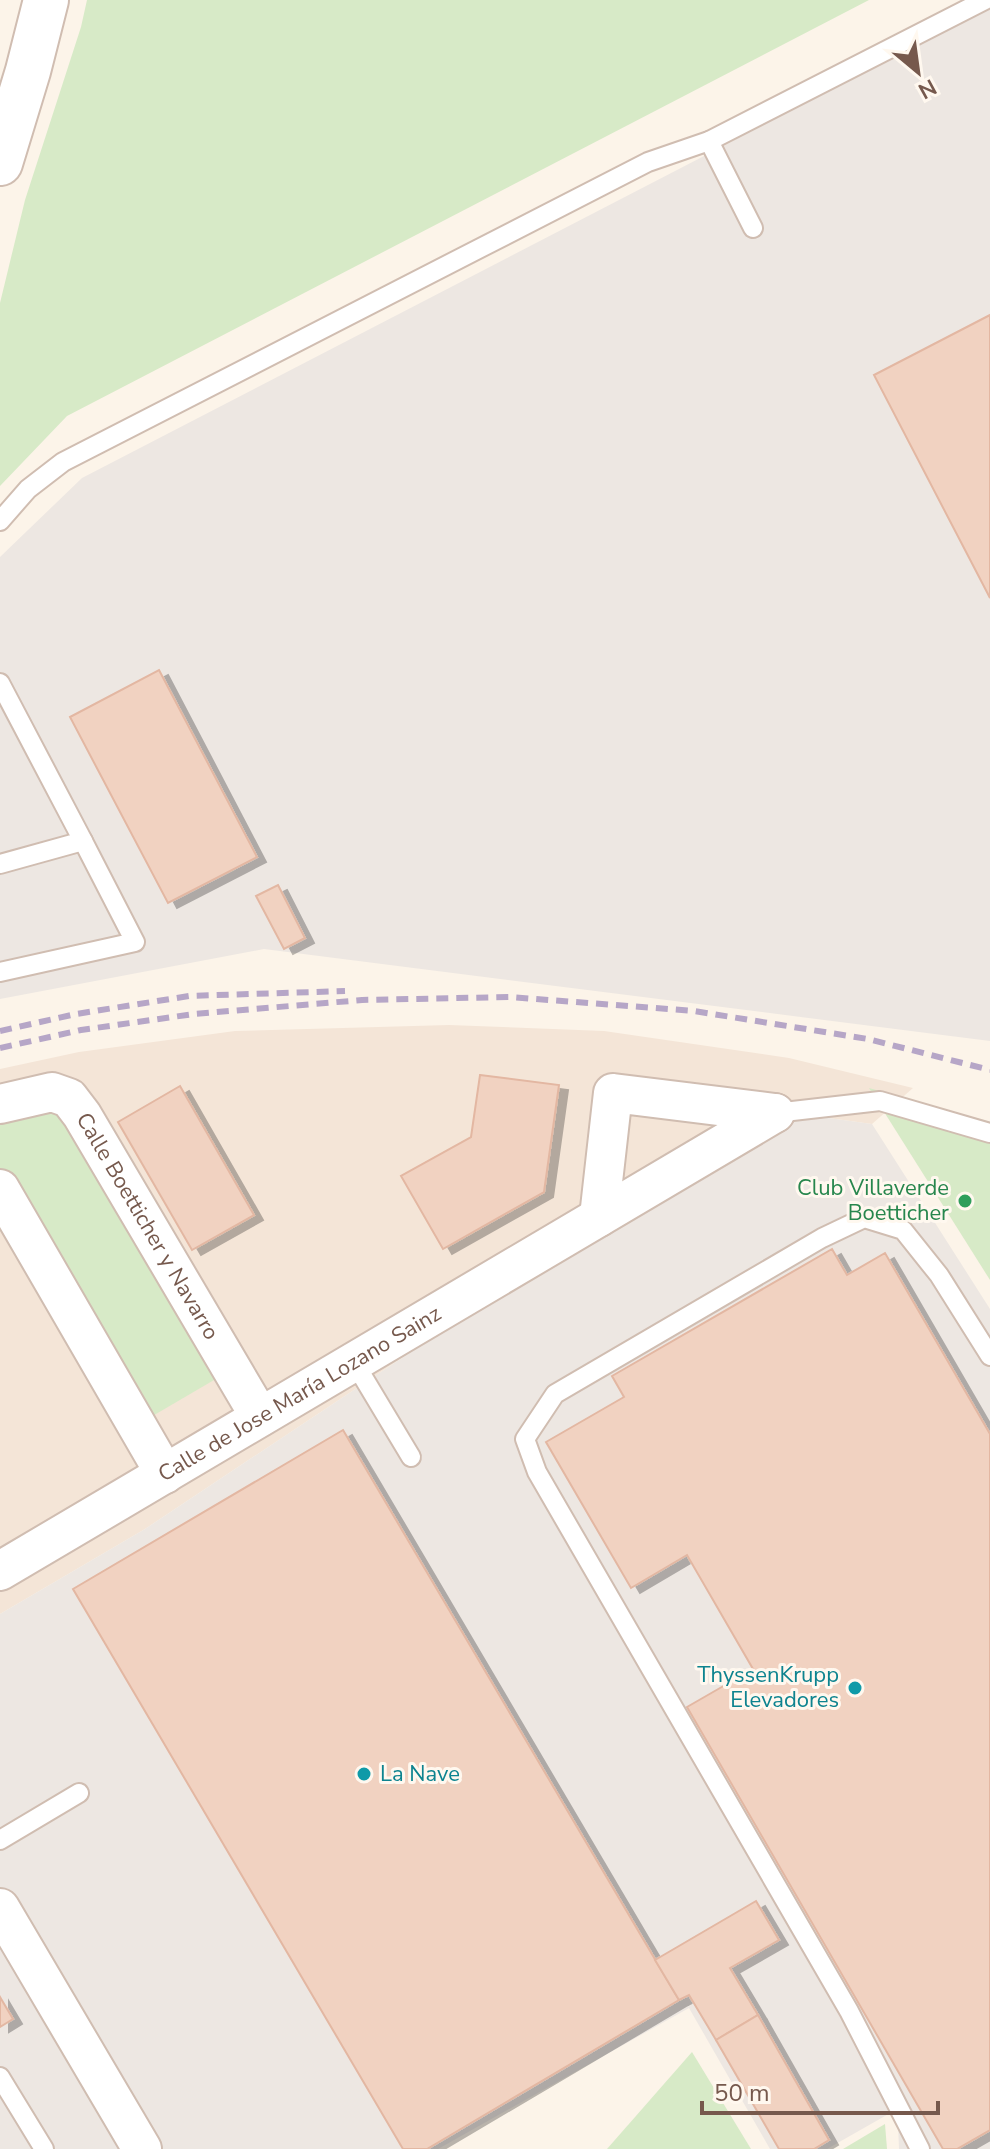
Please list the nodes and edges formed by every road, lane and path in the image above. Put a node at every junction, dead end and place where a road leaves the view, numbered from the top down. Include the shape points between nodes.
1 (19, 0) edge
2 (46, 0) edge
3 (985, 0) edge
4 (0, 75) edge
5 (709, 141) junction
6 (0, 163) edge
7 (753, 228) dead end
8 (0, 521) edge
9 (0, 683) edge
10 (83, 841) junction
11 (0, 864) edge
12 (0, 972) edge
13 (0, 1104) edge
14 (775, 1113) junction
15 (990, 1133) edge
16 (0, 1189) edge
17 (599, 1217) junction
18 (990, 1356) edge
19 (354, 1362) junction
20 (260, 1417) junction
21 (411, 1457) dead end
22 (165, 1474) junction
23 (0, 1571) edge
24 (79, 1793) dead end
25 (0, 1840) edge
26 (0, 1908) edge
27 (0, 2077) edge
28 (44, 2149) edge
29 (142, 2149) edge
30 (920, 2149) edge

1 - 4 street
2 - 6 street
3 - 5 lane
5 - 7 lane
5 - 8 lane via 648,162 63,462 28,489
9 - 10 lane
10 - 11 lane
10 - 12 lane via 135,942
13 - 20 street, Calle Boetticher y Navarro via 52,1092 69,1098
14 - 15 lane via 880,1101
14 - 17 street, Calle de Jose María Lozano Sainz
14 - 17 street via 613,1093
16 - 22 street
17 - 19 street, Calle de Jose María Lozano Sainz
18 - 30 lane via 939,1275 903,1230 864,1218 555,1394 525,1439 537,1472 849,2011
19 - 20 street, Calle de Jose María Lozano Sainz
19 - 21 lane
20 - 22 street, Calle de Jose María Lozano Sainz
22 - 23 street, Calle de Jose María Lozano Sainz
24 - 25 lane
26 - 29 street
27 - 28 lane

